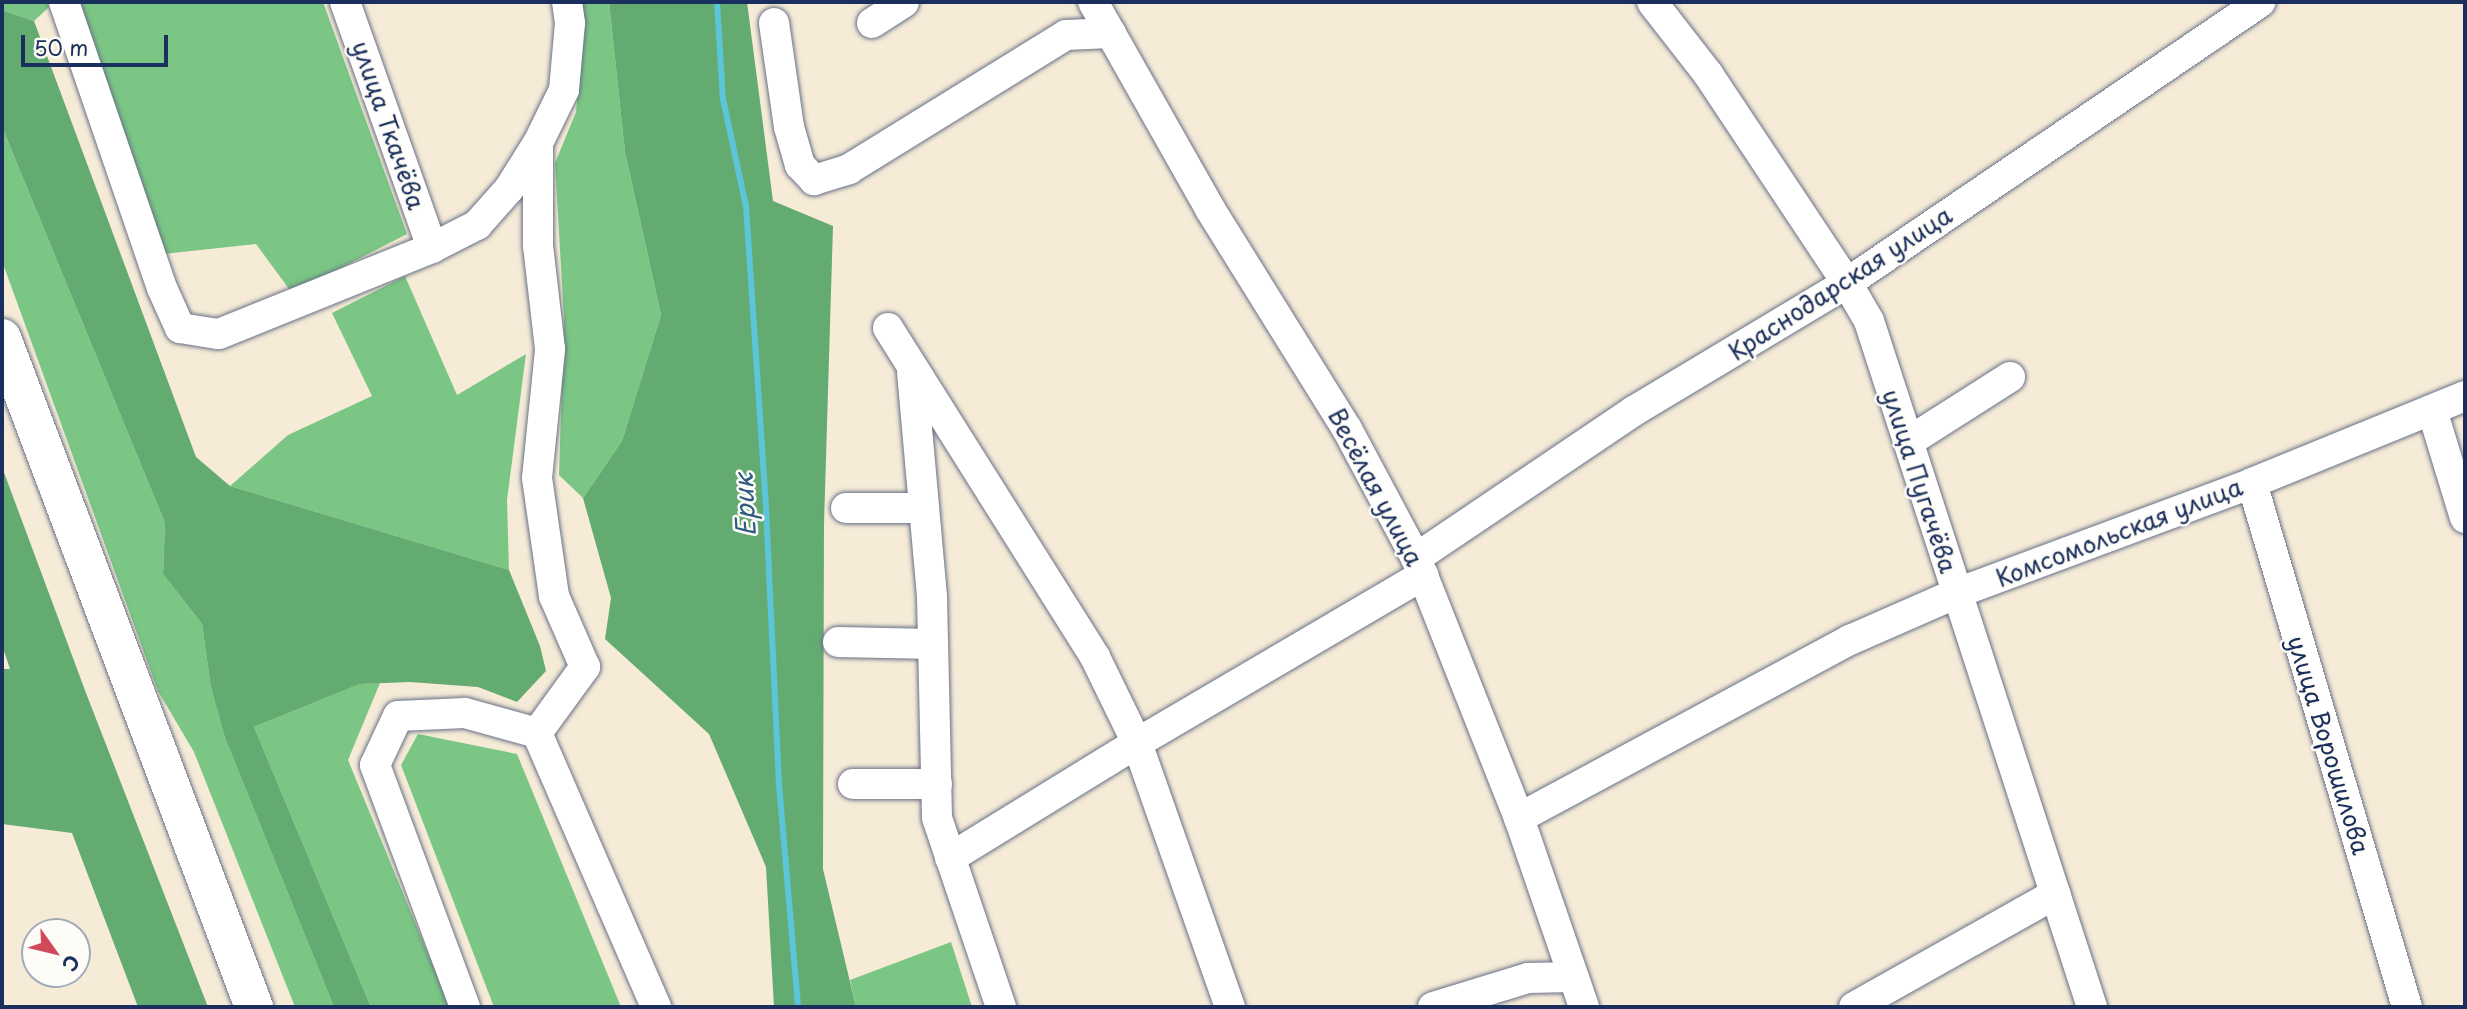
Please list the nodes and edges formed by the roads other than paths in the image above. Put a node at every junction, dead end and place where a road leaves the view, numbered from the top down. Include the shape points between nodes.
1 (64, 2) edge
2 (345, 2) edge
3 (566, 2) edge
4 (904, 2) edge
5 (1093, 2) edge
6 (1652, 2) edge
7 (2260, 2) edge
8 (774, 23) dead end
9 (872, 23) dead end
10 (1111, 33) junction
11 (538, 143) junction
12 (432, 248) junction
13 (1847, 283) junction
14 (888, 328) dead end
15 (2, 338) edge
16 (912, 365) junction
17 (2010, 377) dead end
18 (2465, 396) edge
19 (2432, 410) junction
20 (1908, 442) junction
21 (2252, 483) junction
22 (846, 508) dead end
23 (924, 508) junction
24 (2465, 518) edge
25 (1420, 567) junction
26 (1957, 593) junction
27 (838, 642) dead end
28 (933, 644) junction
29 (537, 733) junction
30 (1137, 743) junction
31 (853, 784) dead end
32 (937, 784) junction
33 (1518, 818) junction
34 (950, 858) junction
35 (2055, 894) junction
36 (1573, 977) junction
37 (254, 1007) edge
38 (465, 1007) edge
39 (656, 1007) edge
40 (1002, 1007) edge
41 (1230, 1007) edge
42 (1433, 1007) edge
43 (1584, 1007) edge
44 (1854, 1007) edge
45 (2092, 1007) edge
46 (2407, 1007) edge

1 - 12 street via 162,288 180,328 219,334
2 - 12 street, улица Ткачёва
3 - 11 street via 570,23 564,90
4 - 9 street
5 - 10 street, Весёлая улица
6 - 13 street, улица Пугачёва via 1708,74
7 - 13 street, Краснодарская улица
8 - 10 street via 789,127 800,165 814,180 849,169 1066,35
10 - 25 street, Весёлая улица via 1210,209 1347,429
11 - 12 street via 509,189 477,225
11 - 29 street via 538,246 550,349 537,478 554,596 585,667
13 - 20 street, улица Пугачёва via 1869,321
13 - 25 street, Краснодарская улица via 1634,411
14 - 16 street
15 - 37 highway
16 - 23 street
16 - 30 street via 1095,657
17 - 20 street
18 - 19 street, Комсомольская улица
19 - 21 street, Комсомольская улица
19 - 24 street
20 - 26 street, улица Пугачёва
21 - 26 street, Комсомольская улица
21 - 46 street, улица Ворошилова
22 - 23 street
23 - 28 street
25 - 30 street, Краснодарская улица
25 - 33 street, Весёлая улица
26 - 33 street, Комсомольская улица via 1850,640
26 - 35 street, улица Пугачёва
27 - 28 street
28 - 32 street
29 - 38 street via 464,713 398,716 375,765
29 - 39 street
30 - 34 street, Краснодарская улица
30 - 41 street
31 - 32 street
32 - 34 street via 936,818
33 - 36 street, Весёлая улица
34 - 40 street
35 - 44 street
35 - 45 street, улица Пугачёва
36 - 42 street via 1528,978
36 - 43 street, Весёлая улица

